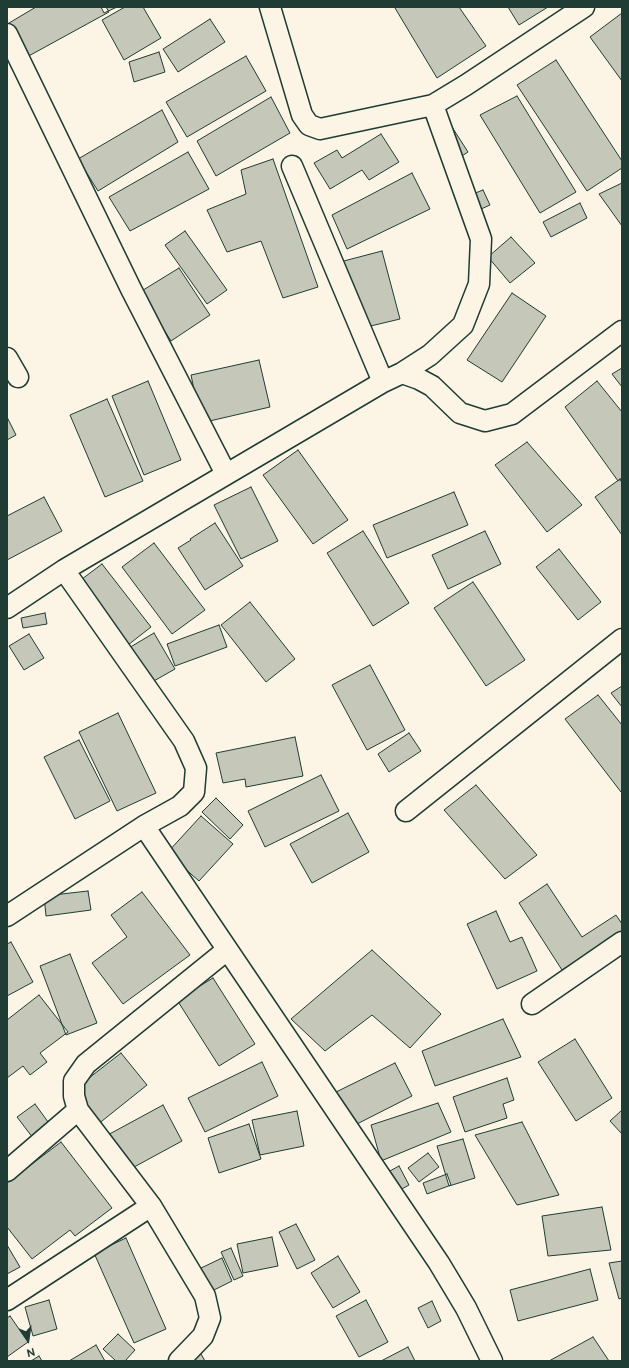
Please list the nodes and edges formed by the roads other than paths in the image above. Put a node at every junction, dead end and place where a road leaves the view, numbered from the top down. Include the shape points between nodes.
1 (270, 7) edge
2 (584, 7) edge
3 (7, 34) edge
4 (433, 105) junction
5 (292, 166) dead end
6 (622, 331) edge
7 (7, 358) edge
8 (402, 373) junction
9 (18, 377) dead end
10 (383, 382) junction
11 (226, 474) junction
12 (64, 570) junction
13 (7, 608) edge
14 (622, 639) edge
15 (406, 811) dead end
16 (144, 826) junction
17 (7, 916) edge
18 (622, 942) edge
19 (227, 950) junction
20 (532, 1004) dead end
21 (78, 1110) junction
22 (7, 1171) edge
23 (151, 1206) junction
24 (7, 1300) edge
25 (179, 1361) edge
26 (492, 1361) edge

1 - 4 street via 302,115 309,125 320,129
2 - 4 street
3 - 11 street via 131,288
4 - 8 street via 481,239 479,284 463,325 430,355
5 - 10 street
6 - 8 street via 512,414 485,421 460,413 432,386
7 - 9 street
8 - 10 street
10 - 11 street
11 - 12 street
12 - 13 street
12 - 16 street via 184,740 196,768 194,792 180,806
14 - 15 street
16 - 17 street
16 - 19 street
18 - 20 street
19 - 21 street via 86,1064 74,1081 74,1096
19 - 26 street via 439,1263 466,1308
21 - 22 street
21 - 23 street
23 - 24 street
23 - 25 street via 205,1296 210,1318 203,1336

